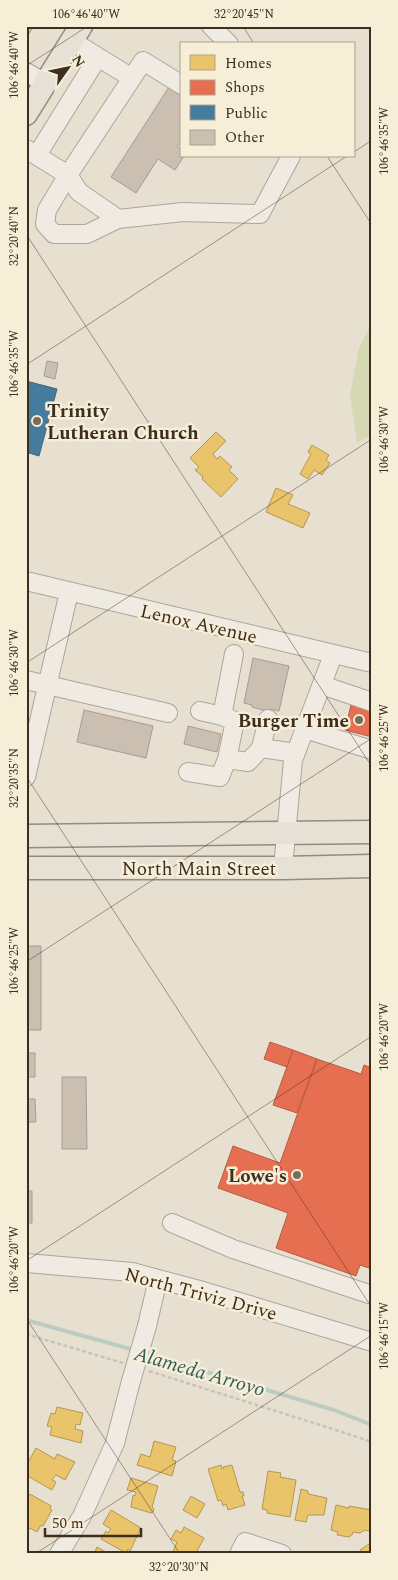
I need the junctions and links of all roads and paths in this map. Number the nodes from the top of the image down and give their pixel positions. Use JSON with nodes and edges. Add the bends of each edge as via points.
{"nodes":[{"id":1,"x":211,"y":26,"type":"edge"},
{"id":2,"x":76,"y":34,"type":"edge"},
{"id":3,"x":227,"y":42,"type":"edge"},
{"id":4,"x":98,"y":57,"type":"junction"},
{"id":5,"x":36,"y":78,"type":"edge"},
{"id":6,"x":132,"y":78,"type":"junction"},
{"id":7,"x":180,"y":85,"type":"edge"},
{"id":8,"x":26,"y":114,"type":"edge"},
{"id":9,"x":31,"y":152,"type":"edge"},
{"id":10,"x":290,"y":158,"type":"edge"},
{"id":11,"x":68,"y":175,"type":"junction"},
{"id":12,"x":118,"y":219,"type":"junction"},
{"id":13,"x":26,"y":581,"type":"edge"},
{"id":14,"x":69,"y":592,"type":"junction"},
{"id":15,"x":234,"y":654,"type":"dead end"},
{"id":16,"x":333,"y":655,"type":"junction"},
{"id":17,"x":372,"y":663,"type":"edge"},
{"id":18,"x":26,"y":680,"type":"edge"},
{"id":19,"x":322,"y":685,"type":"junction"},
{"id":20,"x":48,"y":686,"type":"junction"},
{"id":21,"x":372,"y":702,"type":"edge"},
{"id":22,"x":200,"y":711,"type":"dead end"},
{"id":23,"x":168,"y":713,"type":"dead end"},
{"id":24,"x":222,"y":716,"type":"junction"},
{"id":25,"x":268,"y":719,"type":"dead end"},
{"id":26,"x":305,"y":729,"type":"junction"},
{"id":27,"x":261,"y":748,"type":"junction"},
{"id":28,"x":372,"y":750,"type":"edge"},
{"id":29,"x":296,"y":754,"type":"junction"},
{"id":30,"x":227,"y":759,"type":"junction"},
{"id":31,"x":188,"y":772,"type":"dead end"},
{"id":32,"x":26,"y":777,"type":"edge"},
{"id":33,"x":287,"y":832,"type":"junction"},
{"id":34,"x":372,"y":832,"type":"edge"},
{"id":35,"x":26,"y":836,"type":"edge"},
{"id":36,"x":372,"y":866,"type":"edge"},
{"id":37,"x":26,"y":868,"type":"edge"},
{"id":38,"x":283,"y":868,"type":"junction"},
{"id":39,"x":172,"y":1223,"type":"dead end"},
{"id":40,"x":26,"y":1263,"type":"edge"},
{"id":41,"x":158,"y":1279,"type":"junction"},
{"id":42,"x":372,"y":1295,"type":"edge"},
{"id":43,"x":26,"y":1334,"type":"edge"},
{"id":44,"x":372,"y":1342,"type":"edge"},
{"id":45,"x":146,"y":1370,"type":"dead end"},
{"id":46,"x":130,"y":1373,"type":"junction"},
{"id":47,"x":372,"y":1442,"type":"edge"},
{"id":48,"x":60,"y":1554,"type":"edge"},
{"id":49,"x":239,"y":1554,"type":"edge"},
{"id":50,"x":282,"y":1554,"type":"edge"}],
"edges":[{"from":1,"to":3,"type":"street"},
{"from":2,"to":4,"type":"street"},
{"from":2,"to":5,"type":"main road"},
{"from":4,"to":6,"type":"street"},
{"from":4,"to":9,"type":"street"},
{"from":5,"to":8,"type":"main road"},
{"from":6,"to":7,"type":"street","via":[[143,61]]},
{"from":6,"to":11,"type":"street"},
{"from":9,"to":11,"type":"street"},
{"from":10,"to":12,"type":"street","via":[[260,214],[183,212]]},
{"from":11,"to":12,"type":"street","via":[[79,192]]},
{"from":11,"to":12,"type":"street","via":[[47,210],[45,224],[54,234],[87,234]]},
{"from":13,"to":14,"type":"street","name":"Lenox Avenue"},
{"from":14,"to":16,"type":"street","name":"Lenox Avenue"},
{"from":14,"to":20,"type":"street"},
{"from":15,"to":24,"type":"street"},
{"from":16,"to":17,"type":"street","name":"Lenox Avenue"},
{"from":16,"to":19,"type":"street"},
{"from":18,"to":20,"type":"street"},
{"from":19,"to":21,"type":"street"},
{"from":19,"to":26,"type":"street"},
{"from":20,"to":23,"type":"street"},
{"from":20,"to":32,"type":"street"},
{"from":22,"to":24,"type":"street"},
{"from":24,"to":30,"type":"street","via":[[234,721]]},
{"from":25,"to":27,"type":"street"},
{"from":26,"to":28,"type":"street"},
{"from":26,"to":29,"type":"street"},
{"from":27,"to":29,"type":"street"},
{"from":27,"to":30,"type":"street","via":[[248,762]]},
{"from":29,"to":33,"type":"street"},
{"from":30,"to":31,"type":"street","via":[[220,778]]},
{"from":33,"to":34,"type":"main road","name":"North Main Street"},
{"from":33,"to":35,"type":"main road","name":"North Main Street"},
{"from":33,"to":38,"type":"street"},
{"from":36,"to":38,"type":"main road","name":"North Main Street"},
{"from":37,"to":38,"type":"main road","name":"North Main Street"},
{"from":39,"to":42,"type":"street","via":[[233,1249]]},
{"from":40,"to":41,"type":"street","name":"North Triviz Drive","via":[[132,1272]]},
{"from":41,"to":44,"type":"street","name":"North Triviz Drive"},
{"from":41,"to":46,"type":"street","bridge":true,"via":[[147,1326]]},
{"from":43,"to":46,"type":"path"},
{"from":45,"to":47,"type":"path"},
{"from":46,"to":48,"type":"street","via":[[115,1443],[82,1516]]},
{"from":49,"to":50,"type":"street","via":[[245,1542]]}]}
